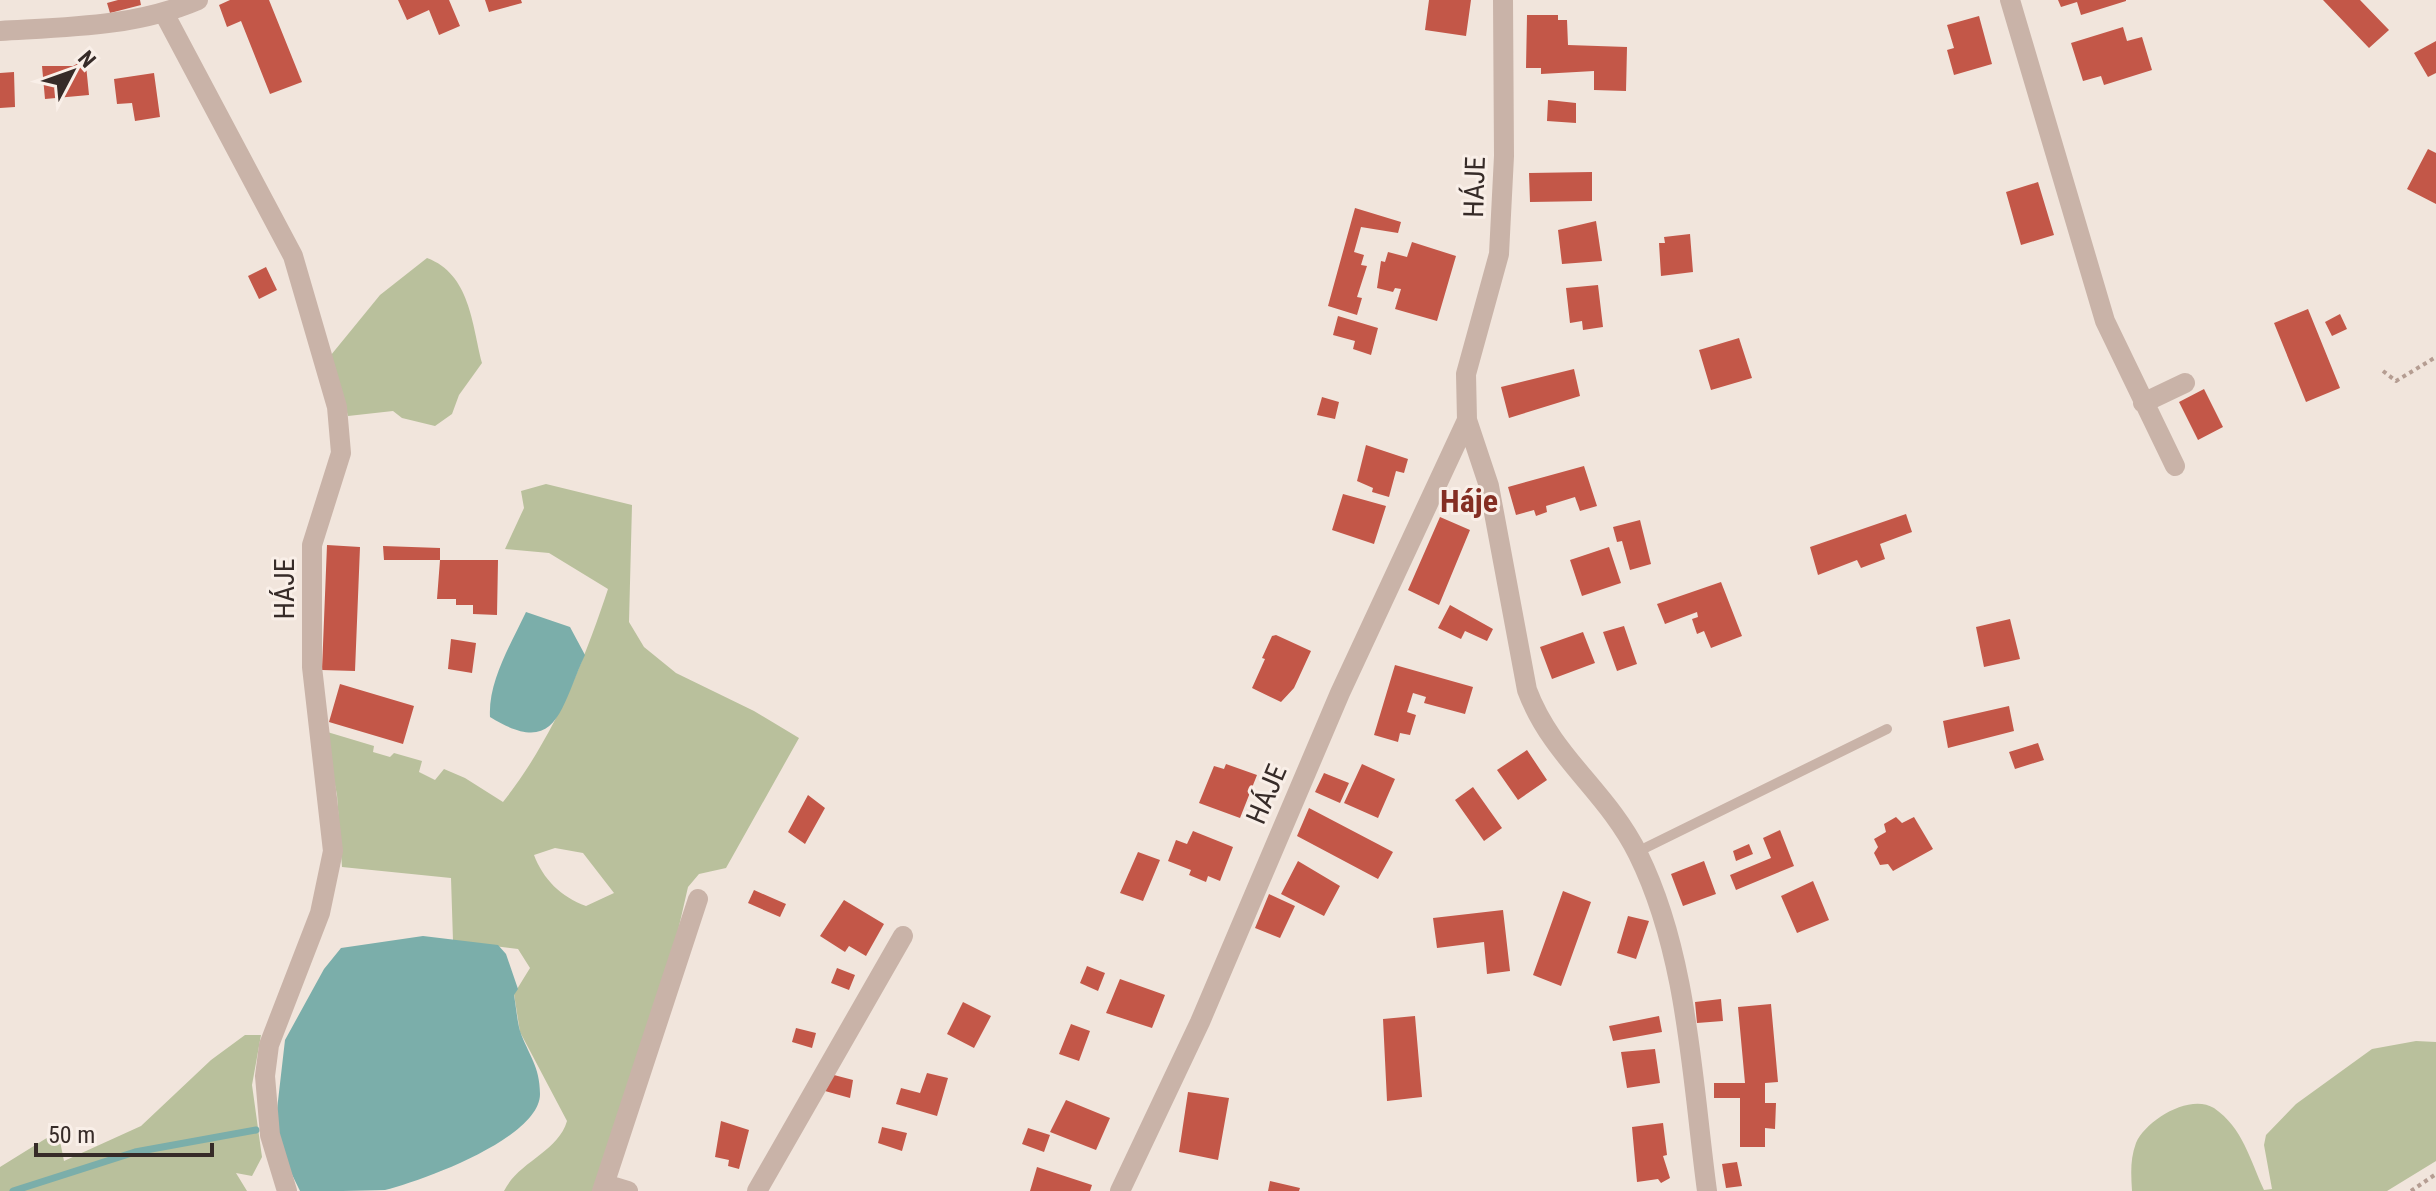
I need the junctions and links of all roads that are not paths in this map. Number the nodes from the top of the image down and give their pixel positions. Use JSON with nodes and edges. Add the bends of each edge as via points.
{"nodes":[{"id":1,"x":198,"y":0,"type":"edge"},
{"id":2,"x":1503,"y":0,"type":"edge"},
{"id":3,"x":2010,"y":0,"type":"edge"},
{"id":4,"x":165,"y":15,"type":"junction"},
{"id":5,"x":0,"y":31,"type":"edge"},
{"id":6,"x":2185,"y":383,"type":"dead end"},
{"id":7,"x":2143,"y":403,"type":"junction"},
{"id":8,"x":1467,"y":420,"type":"junction"},
{"id":9,"x":2175,"y":466,"type":"dead end"},
{"id":10,"x":1887,"y":729,"type":"dead end"},
{"id":11,"x":1637,"y":852,"type":"junction"},
{"id":12,"x":698,"y":899,"type":"dead end"},
{"id":13,"x":903,"y":936,"type":"dead end"},
{"id":14,"x":604,"y":1188,"type":"edge"},
{"id":15,"x":287,"y":1191,"type":"edge"},
{"id":16,"x":628,"y":1191,"type":"edge"},
{"id":17,"x":757,"y":1191,"type":"edge"},
{"id":18,"x":1120,"y":1191,"type":"edge"},
{"id":19,"x":1707,"y":1191,"type":"edge"}],
"edges":[{"from":1,"to":4,"type":"street"},
{"from":2,"to":8,"type":"street","name":"HÁJE","via":[[1499,254],[1466,374]]},
{"from":3,"to":7,"type":"street","via":[[2105,321]]},
{"from":4,"to":5,"type":"street"},
{"from":4,"to":15,"type":"street","name":"HÁJE","via":[[293,256],[337,407],[341,453],[312,545],[312,667],[333,851],[320,913],[269,1045],[265,1076],[270,1135]]},
{"from":6,"to":7,"type":"street"},
{"from":7,"to":9,"type":"street"},
{"from":8,"to":11,"type":"street","name":"HÁJE","via":[[1489,486],[1536,715],[1549,738],[1620,820]]},
{"from":8,"to":18,"type":"street","name":"HÁJE"},
{"from":10,"to":11,"type":"lane"},
{"from":11,"to":19,"type":"street","name":"HÁJE","via":[[1661,902],[1673,945]]},
{"from":12,"to":14,"type":"street"},
{"from":13,"to":17,"type":"street"},
{"from":14,"to":16,"type":"street"}]}
